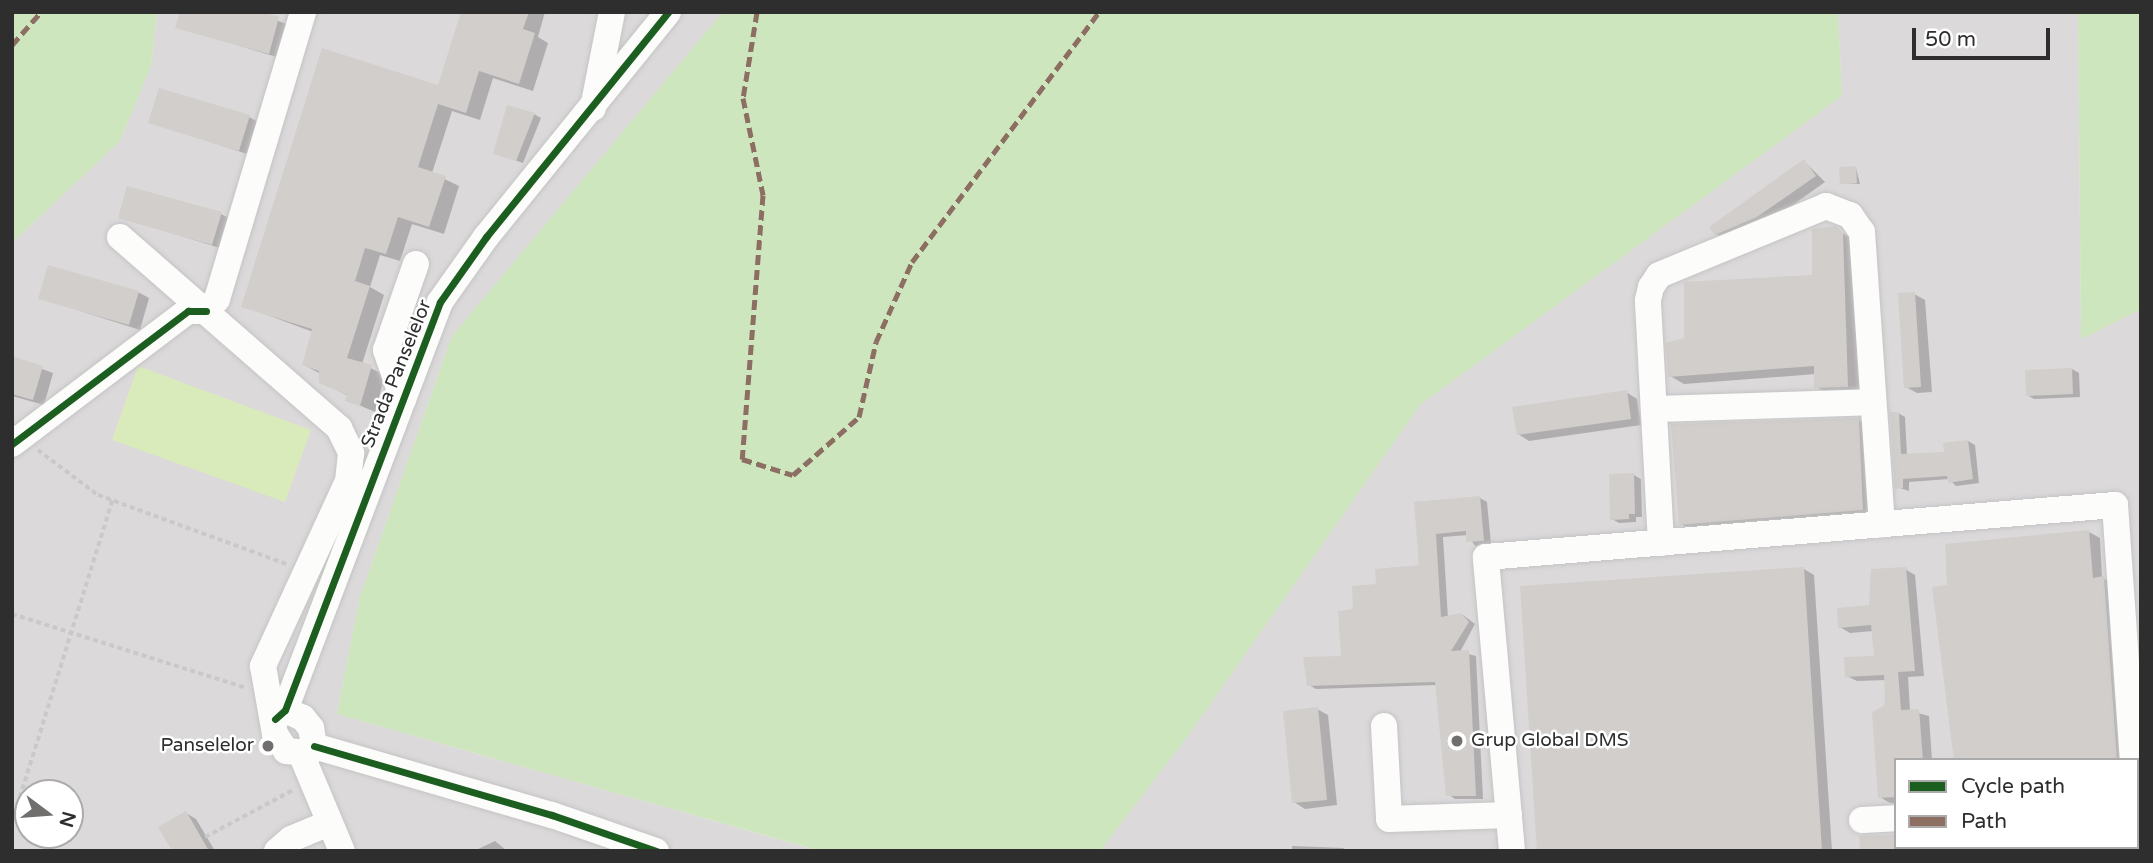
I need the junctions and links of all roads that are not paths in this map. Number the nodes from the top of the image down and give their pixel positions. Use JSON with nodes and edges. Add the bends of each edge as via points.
{"nodes":[{"id":1,"x":303,"y":12,"type":"edge"},
{"id":2,"x":612,"y":12,"type":"edge"},
{"id":3,"x":668,"y":12,"type":"edge"},
{"id":4,"x":593,"y":109,"type":"junction"},
{"id":5,"x":120,"y":237,"type":"dead end"},
{"id":6,"x":416,"y":264,"type":"dead end"},
{"id":7,"x":206,"y":311,"type":"junction"},
{"id":8,"x":402,"y":400,"type":"junction"},
{"id":9,"x":1874,"y":402,"type":"junction"},
{"id":10,"x":1654,"y":410,"type":"junction"},
{"id":11,"x":19,"y":440,"type":"edge"},
{"id":12,"x":1882,"y":524,"type":"junction"},
{"id":13,"x":1661,"y":543,"type":"junction"},
{"id":14,"x":276,"y":708,"type":"junction"},
{"id":15,"x":1384,"y":726,"type":"dead end"},
{"id":16,"x":2133,"y":758,"type":"edge"},
{"id":17,"x":309,"y":761,"type":"junction"},
{"id":18,"x":1509,"y":816,"type":"junction"},
{"id":19,"x":1894,"y":818,"type":"edge"},
{"id":20,"x":1862,"y":820,"type":"dead end"},
{"id":21,"x":329,"y":823,"type":"junction"},
{"id":22,"x":277,"y":851,"type":"edge"},
{"id":23,"x":342,"y":851,"type":"edge"},
{"id":24,"x":656,"y":851,"type":"edge"},
{"id":25,"x":1512,"y":851,"type":"edge"}],
"edges":[{"from":1,"to":7,"type":"street","via":[[217,299]]},
{"from":2,"to":4,"type":"street"},
{"from":3,"to":4,"type":"street","name":"Strada Panselelor"},
{"from":4,"to":8,"type":"street","name":"Strada Panselelor","via":[[486,237],[440,302]]},
{"from":5,"to":7,"type":"street","name":"Strada Panselelor"},
{"from":6,"to":8,"type":"street","via":[[386,350]]},
{"from":7,"to":11,"type":"street","via":[[188,312]]},
{"from":7,"to":14,"type":"street","name":"Strada Panselelor","via":[[339,428],[352,467],[267,650],[263,666]]},
{"from":8,"to":14,"type":"street","name":"Strada Panselelor"},
{"from":9,"to":10,"type":"street"},
{"from":9,"to":10,"type":"street","via":[[1861,232],[1850,215],[1826,206],[1659,275],[1648,300]]},
{"from":9,"to":12,"type":"street"},
{"from":10,"to":13,"type":"street"},
{"from":12,"to":13,"type":"street"},
{"from":12,"to":16,"type":"street","via":[[2115,505]]},
{"from":13,"to":18,"type":"street","via":[[1486,557]]},
{"from":14,"to":17,"type":"street","via":[[308,723]]},
{"from":15,"to":18,"type":"street","via":[[1389,819]]},
{"from":17,"to":21,"type":"street"},
{"from":17,"to":24,"type":"street","via":[[552,815]]},
{"from":18,"to":25,"type":"street"},
{"from":19,"to":20,"type":"street"},
{"from":21,"to":22,"type":"street","via":[[291,839]]},
{"from":21,"to":23,"type":"street"}]}
